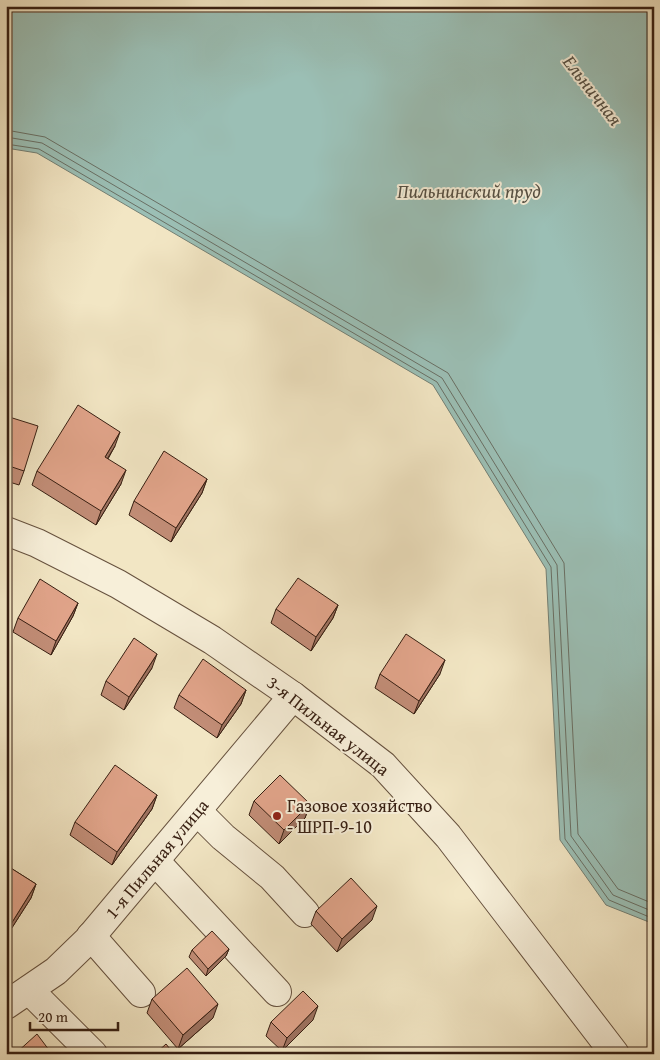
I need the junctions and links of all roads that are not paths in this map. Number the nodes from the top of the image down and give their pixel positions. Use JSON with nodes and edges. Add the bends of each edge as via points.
{"nodes":[{"id":1,"x":6,"y":531,"type":"edge"},
{"id":2,"x":293,"y":696,"type":"junction"},
{"id":3,"x":197,"y":811,"type":"junction"},
{"id":4,"x":155,"y":861,"type":"junction"},
{"id":5,"x":305,"y":913,"type":"dead end"},
{"id":6,"x":92,"y":936,"type":"junction"},
{"id":7,"x":29,"y":990,"type":"junction"},
{"id":8,"x":277,"y":992,"type":"dead end"},
{"id":9,"x":141,"y":993,"type":"dead end"},
{"id":10,"x":6,"y":1006,"type":"edge"},
{"id":11,"x":93,"y":1054,"type":"edge"},
{"id":12,"x":614,"y":1054,"type":"edge"}],
"edges":[{"from":1,"to":2,"type":"street","name":"3-я Пильная улица","via":[[32,540],[118,584],[212,640]]},
{"from":2,"to":3,"type":"street","name":"1-я Пильная улица"},
{"from":2,"to":12,"type":"street","name":"3-я Пильная улица","via":[[383,765],[448,836]]},
{"from":3,"to":4,"type":"street","name":"1-я Пильная улица"},
{"from":3,"to":5,"type":"street","via":[[272,877]]},
{"from":4,"to":6,"type":"street","name":"1-я Пильная улица"},
{"from":4,"to":8,"type":"street"},
{"from":6,"to":7,"type":"street","name":"1-я Пильная улица"},
{"from":6,"to":9,"type":"street"},
{"from":7,"to":10,"type":"street","name":"1-я Пильная улица"},
{"from":7,"to":11,"type":"street"}]}
